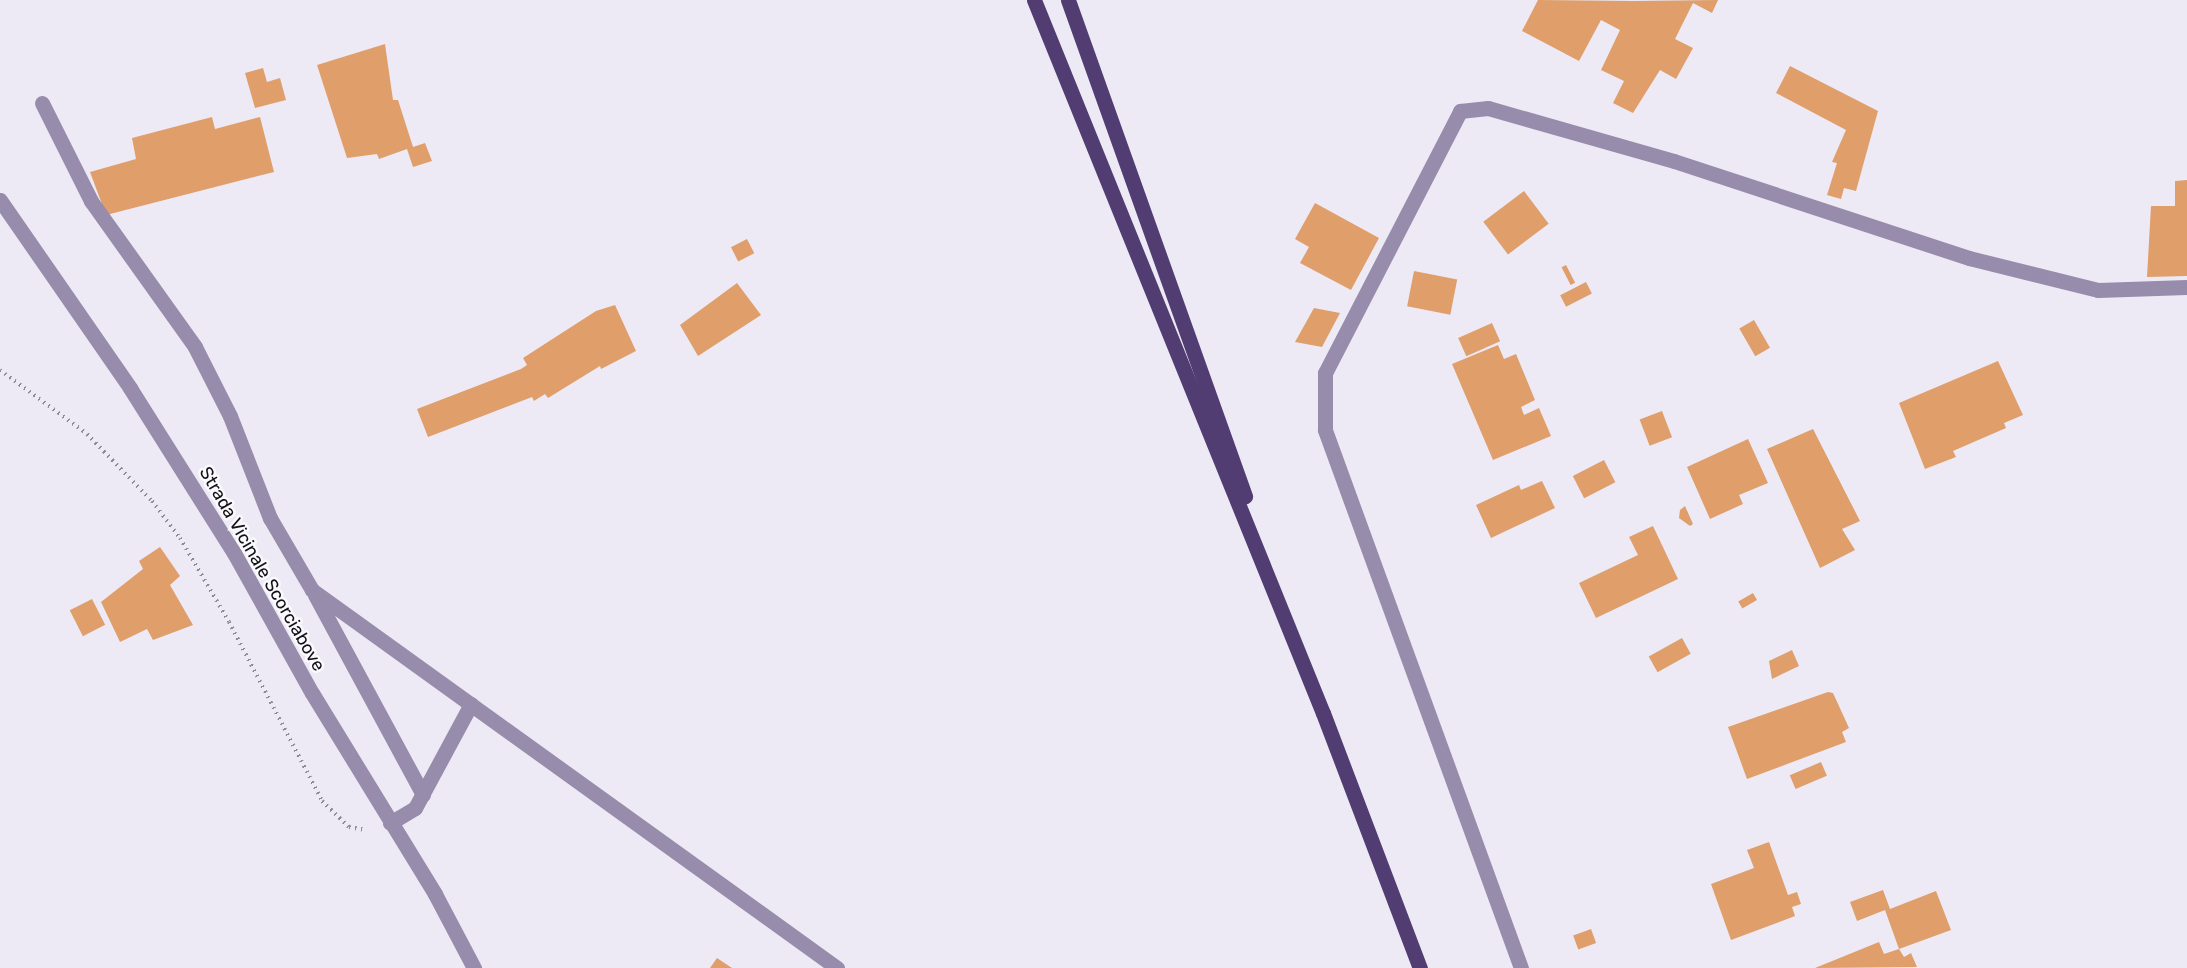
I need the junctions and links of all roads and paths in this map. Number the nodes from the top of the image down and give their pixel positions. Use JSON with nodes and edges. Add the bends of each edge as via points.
{"nodes":[{"id":1,"x":1034,"y":0,"type":"edge"},
{"id":2,"x":1068,"y":0,"type":"edge"},
{"id":3,"x":42,"y":103,"type":"dead end"},
{"id":4,"x":0,"y":200,"type":"edge"},
{"id":5,"x":2187,"y":287,"type":"edge"},
{"id":6,"x":0,"y":370,"type":"edge"},
{"id":7,"x":312,"y":590,"type":"junction"},
{"id":8,"x":471,"y":704,"type":"junction"},
{"id":9,"x":1323,"y":713,"type":"junction"},
{"id":10,"x":423,"y":795,"type":"junction"},
{"id":11,"x":390,"y":823,"type":"junction"},
{"id":12,"x":474,"y":968,"type":"edge"},
{"id":13,"x":837,"y":968,"type":"edge"},
{"id":14,"x":1420,"y":968,"type":"edge"},
{"id":15,"x":1521,"y":968,"type":"edge"}],
"edges":[{"from":1,"to":9,"type":"main road"},
{"from":2,"to":9,"type":"main road"},
{"from":3,"to":7,"type":"street","via":[[91,201],[195,347],[230,416],[270,518]]},
{"from":4,"to":11,"type":"street","name":"Strada Vicinale Scorciabove","via":[[130,388],[234,553]]},
{"from":5,"to":15,"type":"street","via":[[2098,290],[1969,258],[1674,161],[1488,108],[1460,111],[1325,374],[1325,430]]},
{"from":6,"to":11,"type":"path","via":[[87,434],[153,501],[180,538],[322,801],[349,827],[365,830]]},
{"from":7,"to":8,"type":"street"},
{"from":7,"to":10,"type":"street"},
{"from":8,"to":10,"type":"street"},
{"from":8,"to":13,"type":"street"},
{"from":9,"to":14,"type":"main road"},
{"from":10,"to":11,"type":"street","via":[[415,808]]},
{"from":11,"to":12,"type":"street","name":"Strada Vicinale Scorciabove","via":[[435,894]]}]}
